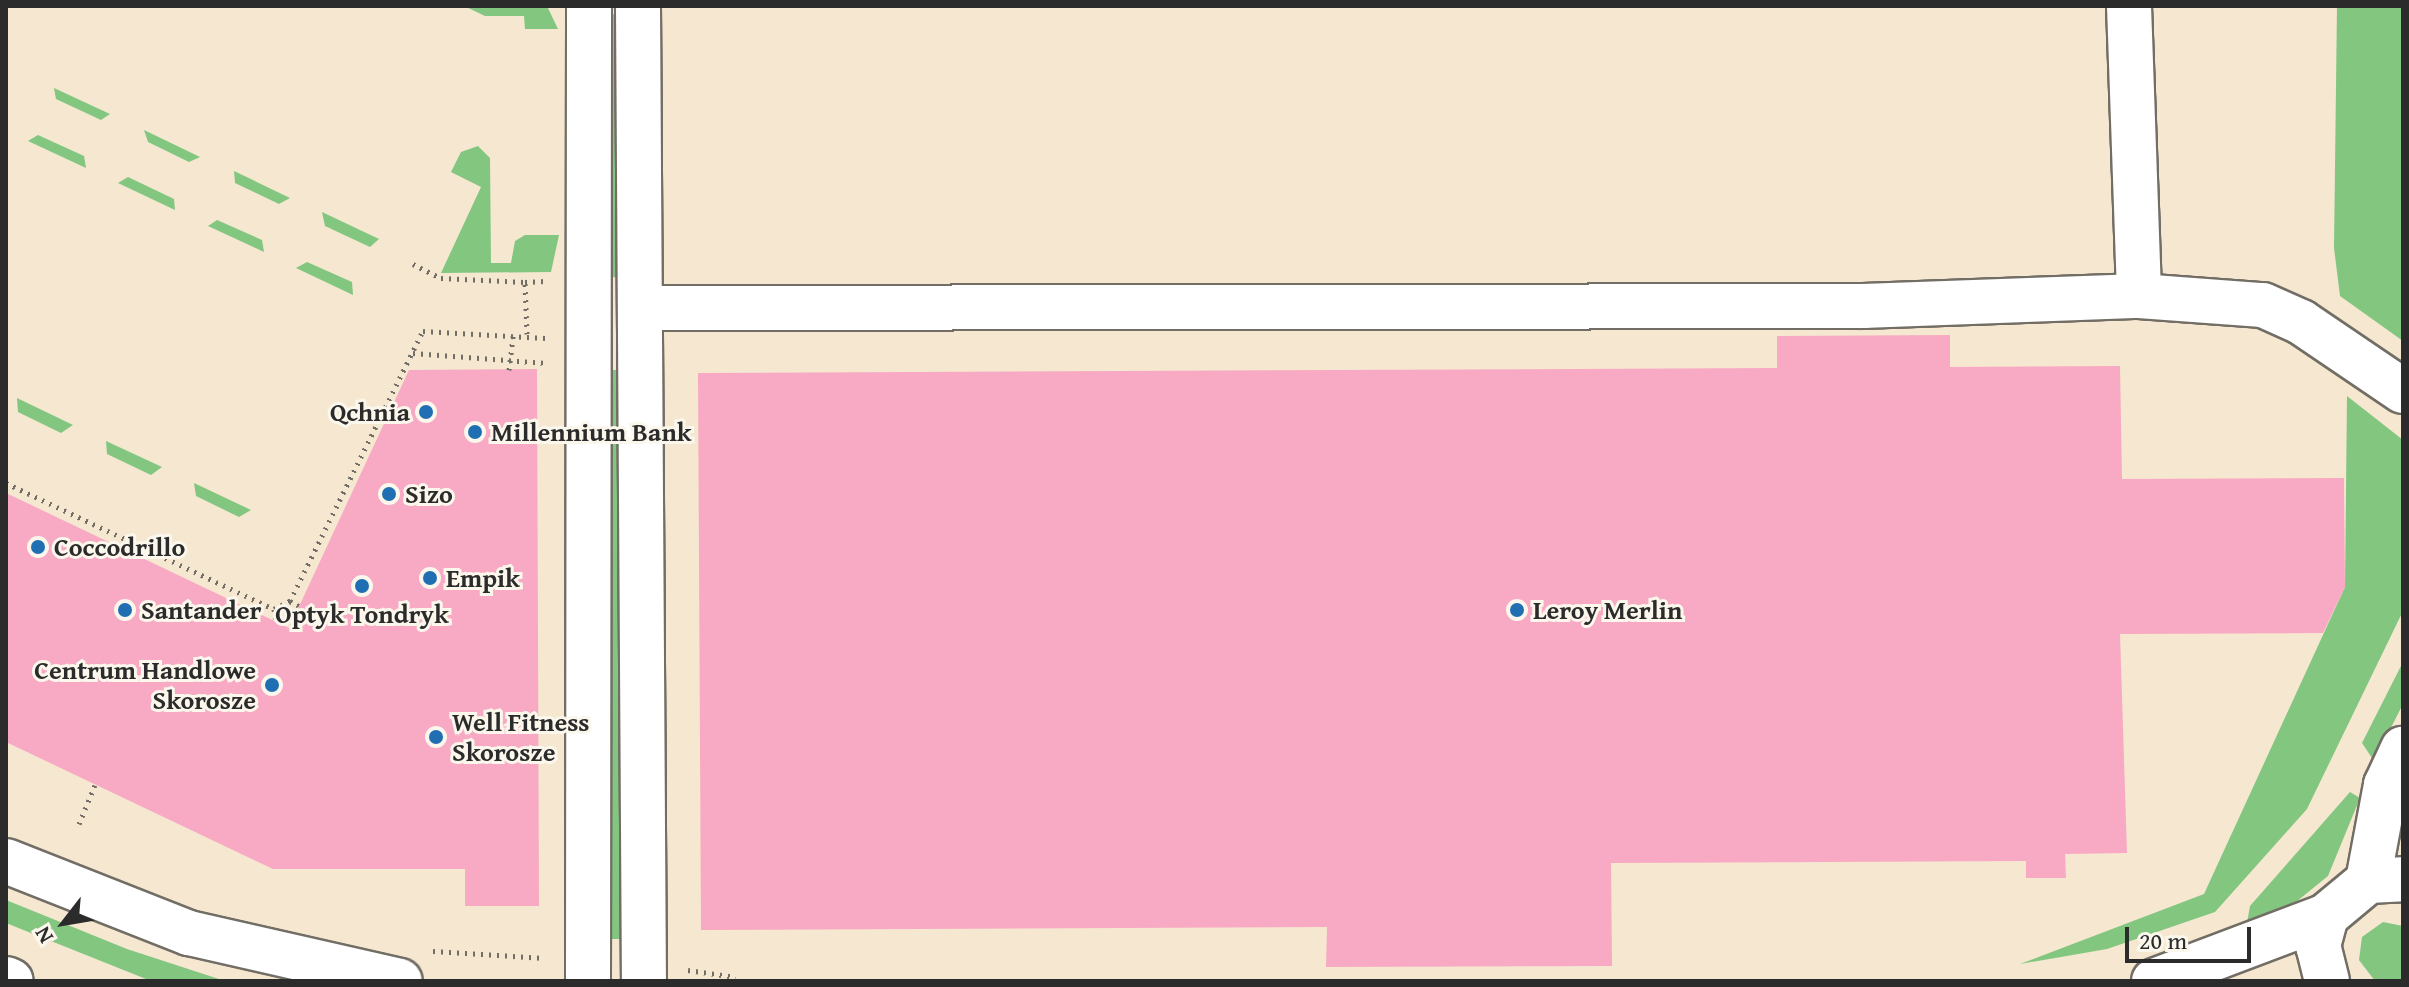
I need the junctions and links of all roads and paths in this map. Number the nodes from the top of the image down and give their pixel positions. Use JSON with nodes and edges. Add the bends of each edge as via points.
{"nodes":[{"id":1,"x":589,"y":6,"type":"edge"},
{"id":2,"x":638,"y":6,"type":"edge"},
{"id":3,"x":2129,"y":6,"type":"edge"},
{"id":4,"x":413,"y":264,"type":"dead end"},
{"id":5,"x":525,"y":282,"type":"dead end"},
{"id":6,"x":2139,"y":296,"type":"junction"},
{"id":7,"x":640,"y":308,"type":"junction"},
{"id":8,"x":513,"y":335,"type":"junction"},
{"id":9,"x":557,"y":346,"type":"dead end"},
{"id":10,"x":413,"y":353,"type":"junction"},
{"id":11,"x":462,"y":361,"type":"junction"},
{"id":12,"x":538,"y":364,"type":"dead end"},
{"id":13,"x":508,"y":366,"type":"junction"},
{"id":14,"x":464,"y":370,"type":"dead end"},
{"id":15,"x":2403,"y":391,"type":"edge"},
{"id":16,"x":364,"y":447,"type":"junction"},
{"id":17,"x":371,"y":452,"type":"dead end"},
{"id":18,"x":351,"y":474,"type":"junction"},
{"id":19,"x":359,"y":478,"type":"dead end"},
{"id":20,"x":6,"y":483,"type":"edge"},
{"id":21,"x":24,"y":491,"type":"junction"},
{"id":22,"x":20,"y":500,"type":"dead end"},
{"id":23,"x":58,"y":506,"type":"junction"},
{"id":24,"x":54,"y":516,"type":"dead end"},
{"id":25,"x":104,"y":528,"type":"junction"},
{"id":26,"x":323,"y":529,"type":"junction"},
{"id":27,"x":333,"y":533,"type":"dead end"},
{"id":28,"x":99,"y":537,"type":"dead end"},
{"id":29,"x":142,"y":546,"type":"junction"},
{"id":30,"x":138,"y":556,"type":"dead end"},
{"id":31,"x":199,"y":574,"type":"junction"},
{"id":32,"x":195,"y":583,"type":"dead end"},
{"id":33,"x":290,"y":601,"type":"junction"},
{"id":34,"x":259,"y":602,"type":"junction"},
{"id":35,"x":299,"y":606,"type":"dead end"},
{"id":36,"x":274,"y":609,"type":"junction"},
{"id":37,"x":254,"y":611,"type":"dead end"},
{"id":38,"x":276,"y":621,"type":"dead end"},
{"id":39,"x":2403,"y":749,"type":"edge"},
{"id":40,"x":95,"y":785,"type":"dead end"},
{"id":41,"x":79,"y":824,"type":"dead end"},
{"id":42,"x":6,"y":861,"type":"edge"},
{"id":43,"x":2385,"y":880,"type":"edge"},
{"id":44,"x":2326,"y":916,"type":"junction"},
{"id":45,"x":2314,"y":980,"type":"edge"},
{"id":46,"x":400,"y":981,"type":"edge"},
{"id":47,"x":588,"y":981,"type":"edge"},
{"id":48,"x":644,"y":981,"type":"edge"},
{"id":49,"x":2154,"y":981,"type":"edge"}],
"edges":[{"from":1,"to":47,"type":"street"},
{"from":2,"to":7,"type":"street"},
{"from":3,"to":6,"type":"street"},
{"from":4,"to":5,"type":"path","via":[[441,278]]},
{"from":6,"to":7,"type":"street","via":[[2062,305]]},
{"from":6,"to":15,"type":"street","via":[[2263,305],[2301,322]]},
{"from":7,"to":48,"type":"street"},
{"from":8,"to":9,"type":"path"},
{"from":8,"to":10,"type":"path","via":[[423,331]]},
{"from":8,"to":13,"type":"path"},
{"from":10,"to":11,"type":"path"},
{"from":10,"to":16,"type":"path"},
{"from":11,"to":13,"type":"path"},
{"from":11,"to":14,"type":"path"},
{"from":12,"to":13,"type":"path"},
{"from":16,"to":17,"type":"path"},
{"from":16,"to":18,"type":"path"},
{"from":18,"to":19,"type":"path"},
{"from":18,"to":26,"type":"path"},
{"from":20,"to":21,"type":"path"},
{"from":21,"to":22,"type":"path"},
{"from":21,"to":23,"type":"path"},
{"from":23,"to":24,"type":"path"},
{"from":23,"to":25,"type":"path"},
{"from":25,"to":28,"type":"path"},
{"from":25,"to":29,"type":"path"},
{"from":26,"to":27,"type":"path"},
{"from":26,"to":33,"type":"path"},
{"from":29,"to":30,"type":"path"},
{"from":29,"to":31,"type":"path"},
{"from":31,"to":32,"type":"path"},
{"from":31,"to":34,"type":"path"},
{"from":33,"to":35,"type":"path"},
{"from":33,"to":36,"type":"path"},
{"from":34,"to":36,"type":"path"},
{"from":34,"to":37,"type":"path"},
{"from":36,"to":38,"type":"path"},
{"from":39,"to":43,"type":"street","via":[[2386,785]]},
{"from":40,"to":41,"type":"path"},
{"from":42,"to":46,"type":"street","via":[[189,933]]},
{"from":43,"to":44,"type":"street"},
{"from":44,"to":45,"type":"street"},
{"from":44,"to":49,"type":"street"}]}
